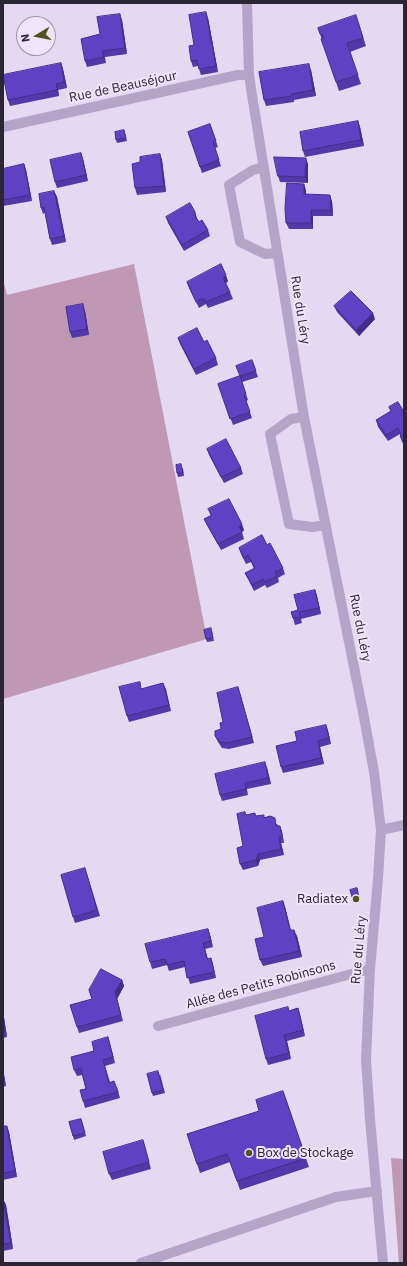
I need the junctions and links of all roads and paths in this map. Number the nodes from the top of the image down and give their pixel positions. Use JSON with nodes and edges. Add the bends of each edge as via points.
{"nodes":[{"id":1,"x":247,"y":3,"type":"edge"},
{"id":2,"x":249,"y":75,"type":"junction"},
{"id":3,"x":3,"y":127,"type":"edge"},
{"id":4,"x":264,"y":167,"type":"junction"},
{"id":5,"x":277,"y":253,"type":"junction"},
{"id":6,"x":304,"y":416,"type":"junction"},
{"id":7,"x":326,"y":525,"type":"junction"},
{"id":8,"x":404,"y":825,"type":"edge"},
{"id":9,"x":381,"y":830,"type":"junction"},
{"id":10,"x":370,"y":969,"type":"junction"},
{"id":11,"x":158,"y":1026,"type":"dead end"},
{"id":12,"x":377,"y":1191,"type":"junction"},
{"id":13,"x":141,"y":1263,"type":"edge"},
{"id":14,"x":383,"y":1263,"type":"edge"}],
"edges":[{"from":1,"to":2,"type":"street","name":"Rue du Léry"},
{"from":2,"to":3,"type":"street","name":"Rue de Beauséjour","via":[[238,75]]},
{"from":2,"to":4,"type":"street","name":"Rue du Léry"},
{"from":4,"to":5,"type":"street","name":"Rue du Léry"},
{"from":4,"to":5,"type":"street","via":[[253,170],[229,184],[240,242],[265,254]]},
{"from":5,"to":6,"type":"street","name":"Rue du Léry"},
{"from":6,"to":7,"type":"street","name":"Rue du Léry"},
{"from":6,"to":7,"type":"street","via":[[291,419],[270,434],[289,524],[313,527]]},
{"from":7,"to":9,"type":"street","name":"Rue du Léry","via":[[374,772]]},
{"from":8,"to":9,"type":"street"},
{"from":9,"to":10,"type":"street","name":"Rue du Léry"},
{"from":10,"to":11,"type":"street","name":"Allée des Petits Robinsons"},
{"from":10,"to":12,"type":"street","name":"Rue du Léry","via":[[366,1060]]},
{"from":12,"to":13,"type":"street","via":[[336,1197]]},
{"from":12,"to":14,"type":"street","name":"Rue du Léry"}]}
